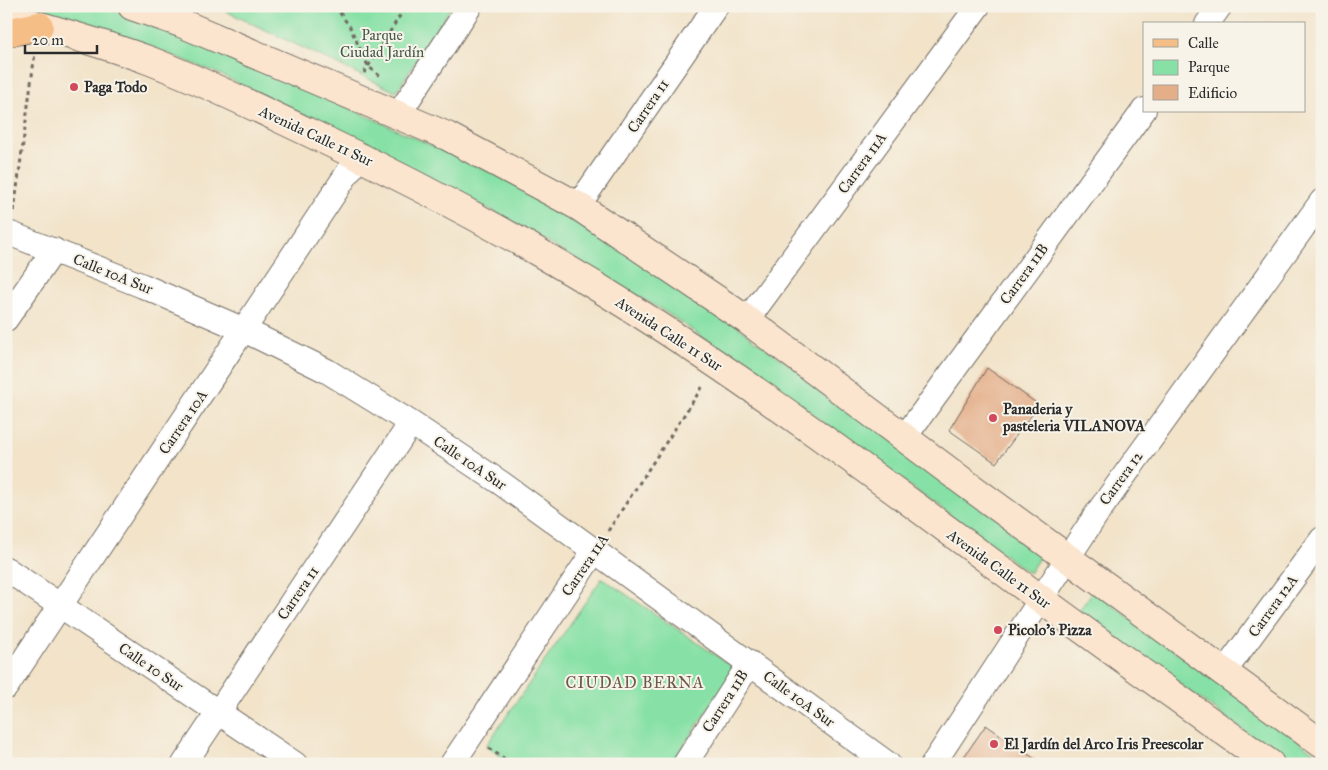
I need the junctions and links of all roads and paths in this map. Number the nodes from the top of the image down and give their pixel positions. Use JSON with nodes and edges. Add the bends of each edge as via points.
{"nodes":[{"id":1,"x":132,"y":6,"type":"edge"},
{"id":2,"x":335,"y":6,"type":"edge"},
{"id":3,"x":406,"y":6,"type":"edge"},
{"id":4,"x":470,"y":6,"type":"edge"},
{"id":5,"x":716,"y":6,"type":"edge"},
{"id":6,"x":978,"y":6,"type":"edge"},
{"id":7,"x":1220,"y":6,"type":"edge"},
{"id":8,"x":6,"y":16,"type":"edge"},
{"id":9,"x":1208,"y":22,"type":"edge"},
{"id":10,"x":39,"y":26,"type":"junction"},
{"id":11,"x":6,"y":33,"type":"edge"},
{"id":12,"x":368,"y":66,"type":"junction"},
{"id":13,"x":388,"y":81,"type":"dead end"},
{"id":14,"x":350,"y":95,"type":"junction"},
{"id":15,"x":1143,"y":111,"type":"edge"},
{"id":16,"x":398,"y":115,"type":"junction"},
{"id":17,"x":359,"y":156,"type":"junction"},
{"id":18,"x":1322,"y":202,"type":"edge"},
{"id":19,"x":578,"y":206,"type":"junction"},
{"id":20,"x":11,"y":234,"type":"joint"},
{"id":21,"x":54,"y":250,"type":"junction"},
{"id":22,"x":6,"y":319,"type":"edge"},
{"id":23,"x":747,"y":320,"type":"junction"},
{"id":24,"x":244,"y":330,"type":"junction"},
{"id":25,"x":717,"y":364,"type":"junction"},
{"id":26,"x":412,"y":423,"type":"junction"},
{"id":27,"x":904,"y":438,"type":"junction"},
{"id":28,"x":1322,"y":539,"type":"edge"},
{"id":29,"x":595,"y":550,"type":"junction"},
{"id":30,"x":1068,"y":558,"type":"junction"},
{"id":31,"x":6,"y":569,"type":"edge"},
{"id":32,"x":1041,"y":599,"type":"junction"},
{"id":33,"x":60,"y":606,"type":"junction"},
{"id":34,"x":750,"y":663,"type":"junction"},
{"id":35,"x":1224,"y":672,"type":"junction"},
{"id":36,"x":6,"y":686,"type":"edge"},
{"id":37,"x":218,"y":712,"type":"junction"},
{"id":38,"x":1322,"y":744,"type":"edge"},
{"id":39,"x":184,"y":764,"type":"edge"},
{"id":40,"x":295,"y":764,"type":"edge"},
{"id":41,"x":452,"y":764,"type":"edge"},
{"id":42,"x":685,"y":764,"type":"edge"},
{"id":43,"x":888,"y":764,"type":"edge"},
{"id":44,"x":933,"y":764,"type":"edge"},
{"id":45,"x":1270,"y":764,"type":"edge"}],
"edges":[{"from":1,"to":14,"type":"main road","via":[[181,23]]},
{"from":2,"to":12,"type":"path","via":[[350,28]]},
{"from":3,"to":12,"type":"path"},
{"from":4,"to":16,"type":"street"},
{"from":5,"to":19,"type":"street","name":"Carrera 11"},
{"from":6,"to":23,"type":"street","name":"Carrera 11A"},
{"from":7,"to":9,"type":"street"},
{"from":8,"to":10,"type":"main road","name":"Avenida Calle 11 Sur"},
{"from":10,"to":11,"type":"main road"},
{"from":10,"to":17,"type":"main road","name":"Avenida Calle 11 Sur","via":[[152,62]]},
{"from":10,"to":20,"type":"path"},
{"from":12,"to":13,"type":"path"},
{"from":12,"to":14,"type":"path"},
{"from":14,"to":16,"type":"main road"},
{"from":15,"to":27,"type":"street","name":"Carrera 11B"},
{"from":16,"to":19,"type":"main road","via":[[499,162]]},
{"from":17,"to":24,"type":"street","name":"Carrera 10A"},
{"from":17,"to":25,"type":"main road","name":"Avenida Calle 11 Sur","via":[[452,204],[549,260]]},
{"from":18,"to":30,"type":"street","name":"Carrera 12","via":[[1125,473]]},
{"from":19,"to":23,"type":"main road"},
{"from":20,"to":21,"type":"street","name":"Calle 10A Sur"},
{"from":21,"to":22,"type":"street"},
{"from":21,"to":24,"type":"street","name":"Calle 10A Sur"},
{"from":23,"to":27,"type":"main road"},
{"from":24,"to":26,"type":"street","name":"Calle 10A Sur","via":[[327,371]]},
{"from":24,"to":33,"type":"street","name":"Carrera 10A"},
{"from":25,"to":29,"type":"path","name":"Carrera 11A"},
{"from":25,"to":32,"type":"main road","name":"Avenida Calle 11 Sur"},
{"from":26,"to":29,"type":"street","name":"Calle 10A Sur"},
{"from":26,"to":37,"type":"street","name":"Carrera 11"},
{"from":27,"to":30,"type":"main road"},
{"from":28,"to":35,"type":"street","name":"Carrera 12A"},
{"from":29,"to":34,"type":"street","name":"Calle 10A Sur"},
{"from":29,"to":41,"type":"street","name":"Carrera 11A"},
{"from":30,"to":32,"type":"street","name":"Carrera 12"},
{"from":30,"to":35,"type":"main road"},
{"from":31,"to":33,"type":"street","name":"Calle 10 Sur"},
{"from":32,"to":44,"type":"street","name":"Carrera 12"},
{"from":32,"to":45,"type":"main road","name":"Avenida Calle 11 Sur"},
{"from":33,"to":36,"type":"street","name":"Carrera 10A"},
{"from":33,"to":37,"type":"street","name":"Calle 10 Sur"},
{"from":34,"to":42,"type":"street","name":"Carrera 11B"},
{"from":34,"to":43,"type":"street","name":"Calle 10A Sur"},
{"from":35,"to":38,"type":"main road"},
{"from":37,"to":39,"type":"street","name":"Carrera 11"},
{"from":37,"to":40,"type":"street","name":"Calle 10 Sur"}]}
